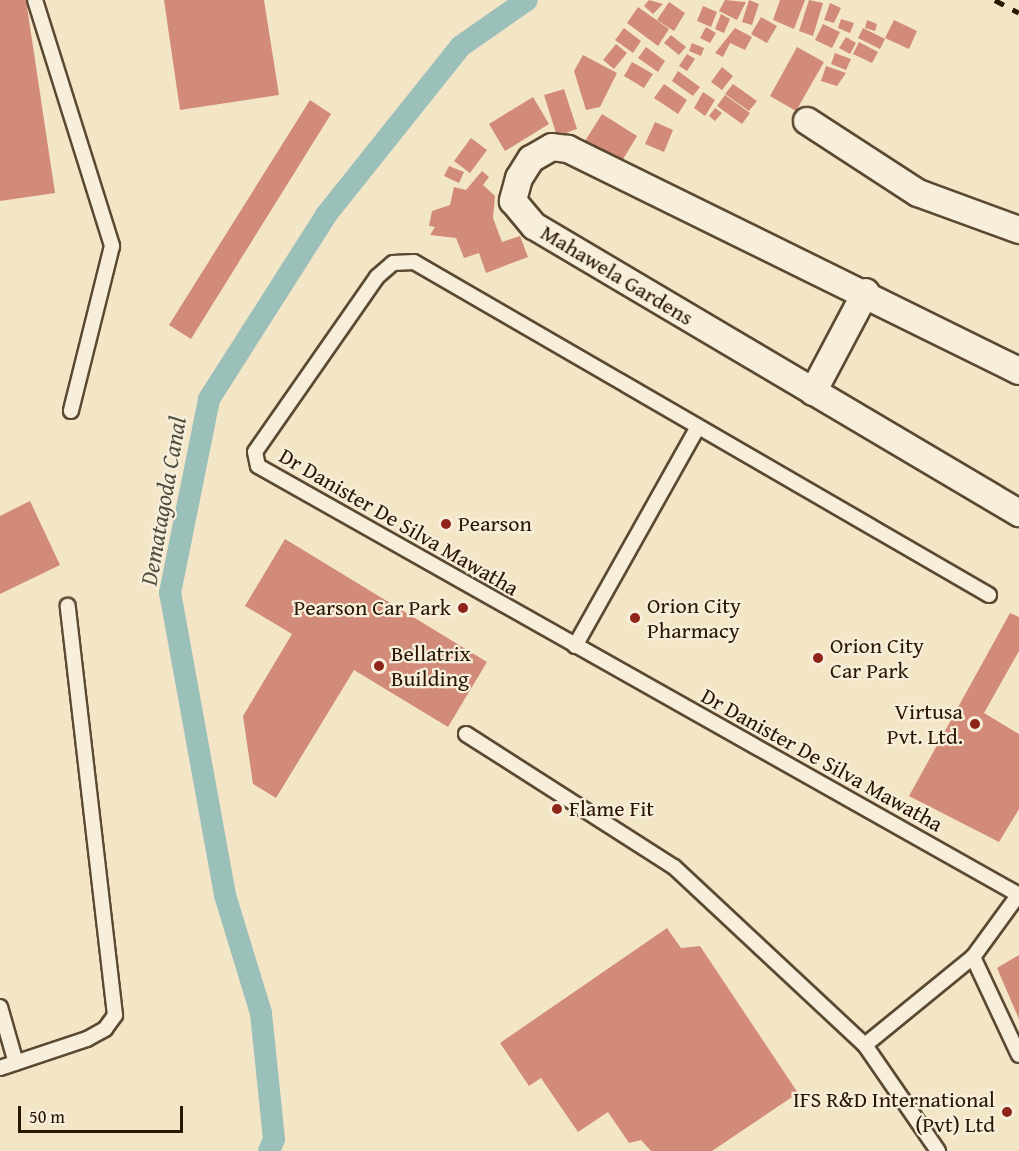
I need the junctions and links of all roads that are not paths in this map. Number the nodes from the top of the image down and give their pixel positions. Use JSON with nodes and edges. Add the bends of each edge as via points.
{"nodes":[{"id":1,"x":35,"y":0,"type":"edge"},
{"id":2,"x":807,"y":121,"type":"dead end"},
{"id":3,"x":1019,"y":230,"type":"edge"},
{"id":4,"x":867,"y":292,"type":"junction"},
{"id":5,"x":1019,"y":371,"type":"edge"},
{"id":6,"x":813,"y":392,"type":"junction"},
{"id":7,"x":71,"y":411,"type":"dead end"},
{"id":8,"x":696,"y":430,"type":"junction"},
{"id":9,"x":1019,"y":513,"type":"edge"},
{"id":10,"x":989,"y":595,"type":"dead end"},
{"id":11,"x":68,"y":606,"type":"dead end"},
{"id":12,"x":575,"y":646,"type":"junction"},
{"id":13,"x":466,"y":734,"type":"dead end"},
{"id":14,"x":1019,"y":895,"type":"edge"},
{"id":15,"x":972,"y":957,"type":"junction"},
{"id":16,"x":0,"y":1007,"type":"edge"},
{"id":17,"x":865,"y":1046,"type":"junction"},
{"id":18,"x":1019,"y":1055,"type":"edge"},
{"id":19,"x":16,"y":1063,"type":"junction"},
{"id":20,"x":0,"y":1068,"type":"edge"},
{"id":21,"x":938,"y":1151,"type":"edge"}],
"edges":[{"from":1,"to":7,"type":"lane","via":[[112,246]]},
{"from":2,"to":3,"type":"street","via":[[918,193]]},
{"from":4,"to":5,"type":"street","name":"Mahawela Gardens"},
{"from":4,"to":6,"type":"street"},
{"from":4,"to":6,"type":"street","name":"Mahawela Gardens","via":[[568,149],[552,147],[531,159],[519,178],[513,201],[534,226]]},
{"from":6,"to":9,"type":"street","name":"Mahawela Gardens"},
{"from":8,"to":10,"type":"lane","name":"Dr Danister De Silva Mawatha"},
{"from":8,"to":12,"type":"lane"},
{"from":8,"to":12,"type":"lane","name":"Dr Danister De Silva Mawatha","via":[[414,262],[393,262],[377,277],[255,452],[258,466]]},
{"from":11,"to":19,"type":"lane","via":[[115,1015],[105,1029],[87,1039]]},
{"from":12,"to":14,"type":"lane","name":"Dr Danister De Silva Mawatha"},
{"from":13,"to":17,"type":"lane","via":[[674,867]]},
{"from":14,"to":15,"type":"lane"},
{"from":15,"to":17,"type":"lane"},
{"from":15,"to":18,"type":"lane"},
{"from":16,"to":19,"type":"lane"},
{"from":17,"to":21,"type":"lane"},
{"from":19,"to":20,"type":"lane"}]}
